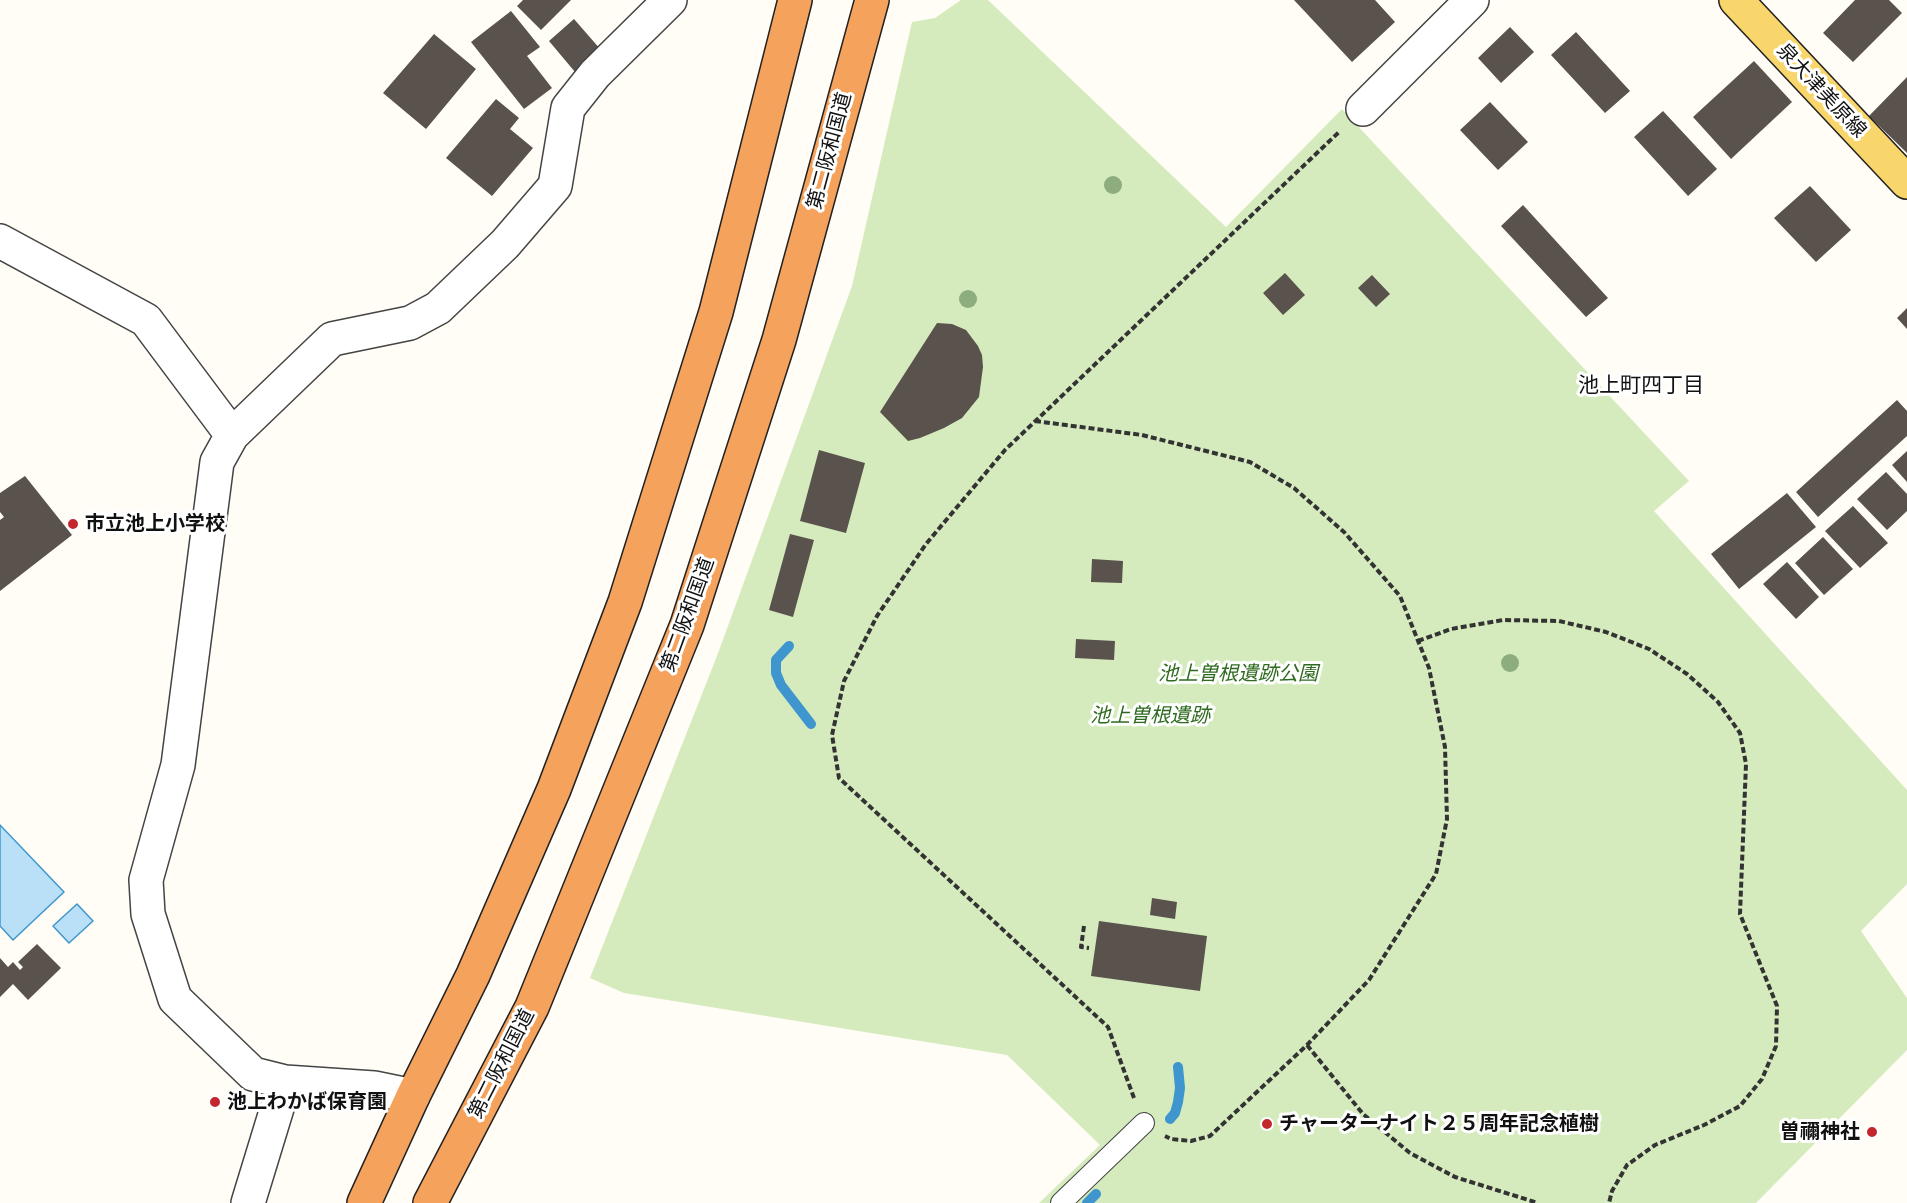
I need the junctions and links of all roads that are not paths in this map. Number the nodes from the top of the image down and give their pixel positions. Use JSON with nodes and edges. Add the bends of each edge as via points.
{"nodes":[{"id":1,"x":670,"y":0,"type":"edge"},
{"id":2,"x":795,"y":0,"type":"edge"},
{"id":3,"x":872,"y":0,"type":"edge"},
{"id":4,"x":1472,"y":0,"type":"edge"},
{"id":5,"x":1736,"y":0,"type":"edge"},
{"id":6,"x":1363,"y":109,"type":"road end"},
{"id":7,"x":1907,"y":182,"type":"edge"},
{"id":8,"x":0,"y":241,"type":"edge"},
{"id":9,"x":232,"y":435,"type":"junction"},
{"id":10,"x":285,"y":1082,"type":"junction"},
{"id":11,"x":413,"y":1096,"type":"junction"},
{"id":12,"x":1144,"y":1123,"type":"road end"},
{"id":13,"x":248,"y":1203,"type":"edge"},
{"id":14,"x":364,"y":1203,"type":"edge"},
{"id":15,"x":430,"y":1203,"type":"edge"},
{"id":16,"x":1060,"y":1203,"type":"edge"}],
"edges":[{"from":1,"to":9,"type":"street","via":[[595,74],[568,108],[555,186],[505,244],[438,308],[410,323],[332,339]]},
{"from":2,"to":11,"type":"highway","via":[[716,312],[625,602],[549,800],[473,975]]},
{"from":3,"to":15,"type":"highway","name":"第二阪和国道","via":[[778,340],[687,625],[532,1007]]},
{"from":4,"to":6,"type":"street"},
{"from":5,"to":7,"type":"main road","name":"泉大津美原線"},
{"from":8,"to":9,"type":"street","via":[[146,320]]},
{"from":9,"to":10,"type":"street","via":[[217,462],[178,765],[146,880],[148,914],[176,999],[253,1074]]},
{"from":10,"to":11,"type":"street","via":[[374,1088]]},
{"from":10,"to":13,"type":"street"},
{"from":11,"to":14,"type":"highway"},
{"from":12,"to":16,"type":"lane"}]}
